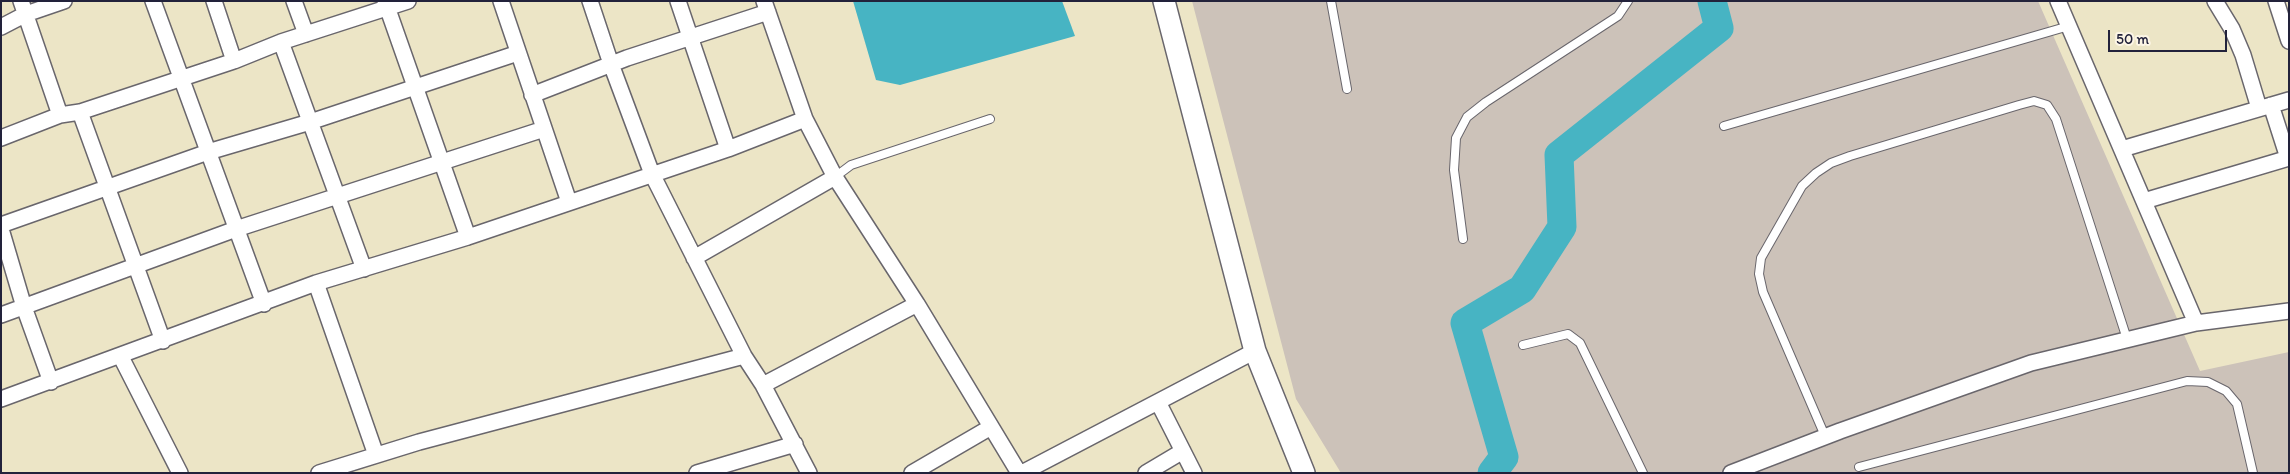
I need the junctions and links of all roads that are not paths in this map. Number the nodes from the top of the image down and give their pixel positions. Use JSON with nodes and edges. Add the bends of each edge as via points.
{"nodes":[{"id":1,"x":64,"y":1,"type":"edge"},
{"id":2,"x":153,"y":1,"type":"edge"},
{"id":3,"x":214,"y":1,"type":"edge"},
{"id":4,"x":294,"y":1,"type":"edge"},
{"id":5,"x":408,"y":1,"type":"edge"},
{"id":6,"x":500,"y":1,"type":"edge"},
{"id":7,"x":590,"y":1,"type":"edge"},
{"id":8,"x":678,"y":1,"type":"edge"},
{"id":9,"x":1164,"y":1,"type":"edge"},
{"id":10,"x":1331,"y":1,"type":"edge"},
{"id":11,"x":1628,"y":1,"type":"edge"},
{"id":12,"x":2058,"y":1,"type":"edge"},
{"id":13,"x":2215,"y":1,"type":"edge"},
{"id":14,"x":2276,"y":1,"type":"edge"},
{"id":15,"x":386,"y":4,"type":"edge"},
{"id":16,"x":766,"y":7,"type":"edge"},
{"id":17,"x":23,"y":8,"type":"edge"},
{"id":18,"x":2069,"y":26,"type":"junction"},
{"id":19,"x":1,"y":27,"type":"edge"},
{"id":20,"x":306,"y":34,"type":"junction"},
{"id":21,"x":690,"y":38,"type":"junction"},
{"id":22,"x":2289,"y":41,"type":"edge"},
{"id":23,"x":281,"y":42,"type":"junction"},
{"id":24,"x":518,"y":53,"type":"junction"},
{"id":25,"x":234,"y":61,"type":"junction"},
{"id":26,"x":611,"y":64,"type":"junction"},
{"id":27,"x":181,"y":77,"type":"junction"},
{"id":28,"x":416,"y":88,"type":"junction"},
{"id":29,"x":1347,"y":89,"type":"dead end"},
{"id":30,"x":532,"y":95,"type":"junction"},
{"id":31,"x":2289,"y":100,"type":"edge"},
{"id":32,"x":2265,"y":106,"type":"junction"},
{"id":33,"x":80,"y":112,"type":"junction"},
{"id":34,"x":60,"y":115,"type":"junction"},
{"id":35,"x":806,"y":119,"type":"junction"},
{"id":36,"x":990,"y":119,"type":"dead end"},
{"id":37,"x":310,"y":122,"type":"junction"},
{"id":38,"x":1724,"y":126,"type":"dead end"},
{"id":39,"x":544,"y":128,"type":"junction"},
{"id":40,"x":1,"y":138,"type":"edge"},
{"id":41,"x":728,"y":149,"type":"junction"},
{"id":42,"x":2122,"y":150,"type":"junction"},
{"id":43,"x":208,"y":152,"type":"junction"},
{"id":44,"x":2289,"y":158,"type":"edge"},
{"id":45,"x":442,"y":162,"type":"junction"},
{"id":46,"x":652,"y":174,"type":"junction"},
{"id":47,"x":835,"y":176,"type":"junction"},
{"id":48,"x":107,"y":188,"type":"junction"},
{"id":49,"x":337,"y":196,"type":"junction"},
{"id":50,"x":568,"y":202,"type":"junction"},
{"id":51,"x":2144,"y":202,"type":"junction"},
{"id":52,"x":1,"y":227,"type":"edge"},
{"id":53,"x":236,"y":229,"type":"junction"},
{"id":54,"x":468,"y":236,"type":"junction"},
{"id":55,"x":1463,"y":239,"type":"dead end"},
{"id":56,"x":694,"y":258,"type":"junction"},
{"id":57,"x":135,"y":266,"type":"junction"},
{"id":58,"x":364,"y":269,"type":"junction"},
{"id":59,"x":316,"y":284,"type":"junction"},
{"id":60,"x":264,"y":304,"type":"junction"},
{"id":61,"x":917,"y":304,"type":"junction"},
{"id":62,"x":24,"y":307,"type":"junction"},
{"id":63,"x":2289,"y":311,"type":"edge"},
{"id":64,"x":1,"y":315,"type":"edge"},
{"id":65,"x":2196,"y":323,"type":"junction"},
{"id":66,"x":2127,"y":340,"type":"junction"},
{"id":67,"x":163,"y":341,"type":"junction"},
{"id":68,"x":1523,"y":345,"type":"dead end"},
{"id":69,"x":1255,"y":351,"type":"junction"},
{"id":70,"x":121,"y":356,"type":"junction"},
{"id":71,"x":744,"y":356,"type":"junction"},
{"id":72,"x":51,"y":382,"type":"junction"},
{"id":73,"x":763,"y":385,"type":"junction"},
{"id":74,"x":1,"y":400,"type":"edge"},
{"id":75,"x":1158,"y":402,"type":"junction"},
{"id":76,"x":991,"y":427,"type":"junction"},
{"id":77,"x":1825,"y":436,"type":"junction"},
{"id":78,"x":795,"y":444,"type":"junction"},
{"id":79,"x":1183,"y":452,"type":"junction"},
{"id":80,"x":376,"y":455,"type":"junction"},
{"id":81,"x":1859,"y":467,"type":"dead end"},
{"id":82,"x":1039,"y":469,"type":"edge"},
{"id":83,"x":180,"y":473,"type":"edge"},
{"id":84,"x":319,"y":473,"type":"edge"},
{"id":85,"x":697,"y":473,"type":"edge"},
{"id":86,"x":809,"y":473,"type":"edge"},
{"id":87,"x":912,"y":473,"type":"edge"},
{"id":88,"x":1021,"y":473,"type":"edge"},
{"id":89,"x":1146,"y":473,"type":"edge"},
{"id":90,"x":1194,"y":473,"type":"edge"},
{"id":91,"x":1304,"y":473,"type":"edge"},
{"id":92,"x":1643,"y":473,"type":"edge"},
{"id":93,"x":1731,"y":473,"type":"edge"},
{"id":94,"x":2252,"y":473,"type":"edge"}],
"edges":[{"from":1,"to":17,"type":"street"},
{"from":2,"to":27,"type":"street"},
{"from":3,"to":25,"type":"street"},
{"from":4,"to":20,"type":"street"},
{"from":5,"to":15,"type":"street"},
{"from":6,"to":24,"type":"street"},
{"from":7,"to":26,"type":"street"},
{"from":8,"to":21,"type":"street"},
{"from":9,"to":69,"type":"main road"},
{"from":10,"to":29,"type":"lane"},
{"from":11,"to":55,"type":"lane","via":[[1618,16],[1467,117],[1456,138],[1454,170]]},
{"from":12,"to":18,"type":"street"},
{"from":13,"to":32,"type":"street","via":[[2232,30]]},
{"from":14,"to":22,"type":"street"},
{"from":15,"to":20,"type":"street"},
{"from":15,"to":28,"type":"street"},
{"from":16,"to":21,"type":"street"},
{"from":16,"to":35,"type":"street"},
{"from":17,"to":19,"type":"street"},
{"from":17,"to":34,"type":"street"},
{"from":18,"to":38,"type":"lane"},
{"from":18,"to":42,"type":"street"},
{"from":20,"to":23,"type":"street"},
{"from":21,"to":26,"type":"street"},
{"from":21,"to":41,"type":"street"},
{"from":23,"to":25,"type":"street"},
{"from":23,"to":37,"type":"street"},
{"from":24,"to":28,"type":"street"},
{"from":24,"to":30,"type":"street"},
{"from":25,"to":27,"type":"street"},
{"from":26,"to":30,"type":"street"},
{"from":26,"to":46,"type":"street"},
{"from":27,"to":33,"type":"street"},
{"from":27,"to":43,"type":"street"},
{"from":28,"to":37,"type":"street"},
{"from":28,"to":45,"type":"street"},
{"from":30,"to":39,"type":"street"},
{"from":31,"to":32,"type":"street"},
{"from":32,"to":42,"type":"street"},
{"from":32,"to":44,"type":"street"},
{"from":33,"to":34,"type":"street"},
{"from":33,"to":48,"type":"street"},
{"from":34,"to":40,"type":"street"},
{"from":35,"to":41,"type":"street"},
{"from":35,"to":47,"type":"street"},
{"from":36,"to":47,"type":"lane","via":[[851,165]]},
{"from":37,"to":43,"type":"street"},
{"from":37,"to":49,"type":"street"},
{"from":39,"to":45,"type":"street"},
{"from":39,"to":50,"type":"street"},
{"from":41,"to":46,"type":"street"},
{"from":42,"to":51,"type":"street"},
{"from":43,"to":48,"type":"street"},
{"from":43,"to":53,"type":"street"},
{"from":44,"to":51,"type":"street"},
{"from":45,"to":49,"type":"street"},
{"from":45,"to":54,"type":"street"},
{"from":46,"to":50,"type":"street"},
{"from":46,"to":56,"type":"street"},
{"from":47,"to":56,"type":"street"},
{"from":47,"to":61,"type":"street"},
{"from":48,"to":52,"type":"street"},
{"from":48,"to":57,"type":"street"},
{"from":49,"to":53,"type":"street"},
{"from":49,"to":58,"type":"street"},
{"from":50,"to":54,"type":"street"},
{"from":51,"to":65,"type":"street"},
{"from":52,"to":62,"type":"street"},
{"from":53,"to":57,"type":"street"},
{"from":53,"to":60,"type":"street"},
{"from":54,"to":58,"type":"street"},
{"from":56,"to":71,"type":"street"},
{"from":57,"to":62,"type":"street"},
{"from":57,"to":67,"type":"street"},
{"from":58,"to":59,"type":"street"},
{"from":59,"to":60,"type":"street"},
{"from":59,"to":80,"type":"street"},
{"from":60,"to":67,"type":"street"},
{"from":61,"to":73,"type":"street"},
{"from":61,"to":76,"type":"street"},
{"from":62,"to":64,"type":"street"},
{"from":62,"to":72,"type":"street"},
{"from":63,"to":65,"type":"street"},
{"from":65,"to":66,"type":"street"},
{"from":66,"to":77,"type":"street","via":[[2031,363]]},
{"from":66,"to":77,"type":"lane","via":[[2056,119],[2047,105],[2034,102],[2019,105],[1850,156],[1832,163],[1802,186],[1761,258],[1759,274],[1763,292]]},
{"from":67,"to":70,"type":"street"},
{"from":68,"to":92,"type":"lane","via":[[1568,334],[1580,343]]},
{"from":69,"to":75,"type":"street"},
{"from":69,"to":91,"type":"main road"},
{"from":70,"to":72,"type":"street"},
{"from":70,"to":83,"type":"street"},
{"from":71,"to":73,"type":"street"},
{"from":71,"to":80,"type":"street"},
{"from":72,"to":74,"type":"street"},
{"from":73,"to":78,"type":"street"},
{"from":75,"to":79,"type":"street"},
{"from":75,"to":82,"type":"street"},
{"from":76,"to":87,"type":"street"},
{"from":76,"to":88,"type":"street"},
{"from":77,"to":93,"type":"street"},
{"from":78,"to":85,"type":"street"},
{"from":78,"to":86,"type":"street"},
{"from":79,"to":89,"type":"street"},
{"from":79,"to":90,"type":"street"},
{"from":80,"to":84,"type":"street"},
{"from":81,"to":94,"type":"lane","via":[[2187,381],[2208,382],[2226,391],[2237,404]]},
{"from":82,"to":88,"type":"street"}]}
